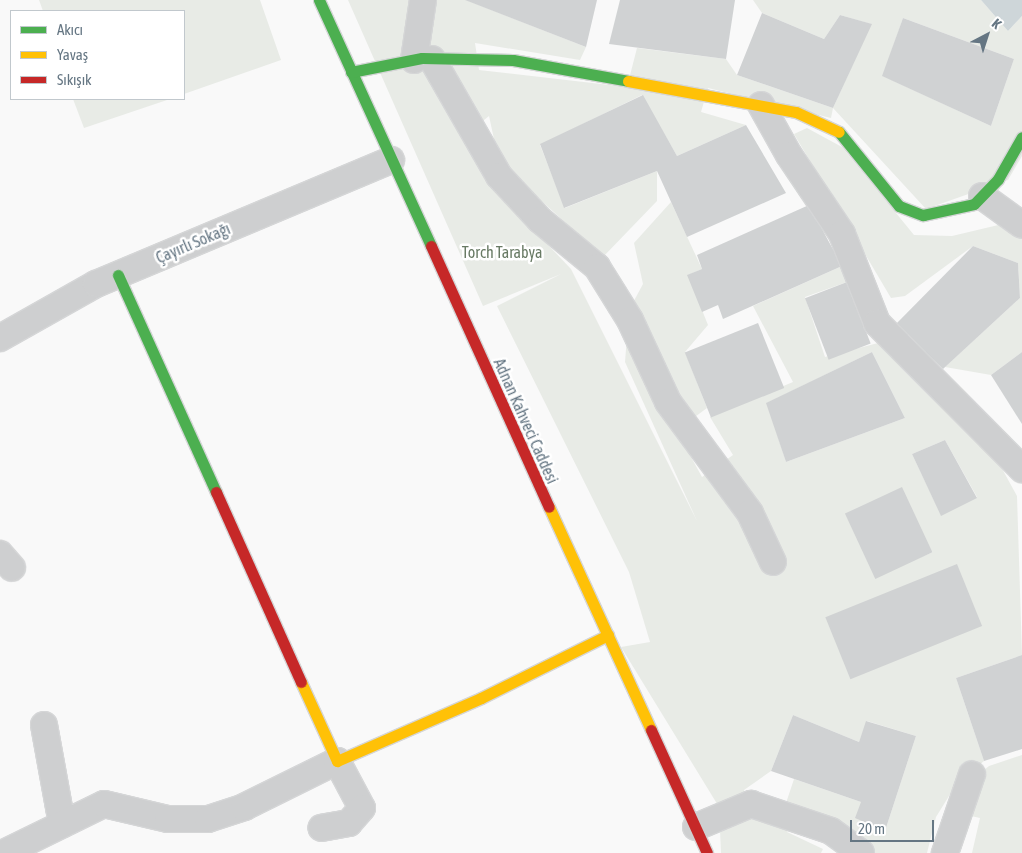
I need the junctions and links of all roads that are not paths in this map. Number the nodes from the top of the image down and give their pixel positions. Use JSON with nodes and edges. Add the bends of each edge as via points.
{"nodes":[{"id":1,"x":319,"y":0,"type":"edge"},
{"id":2,"x":423,"y":0,"type":"edge"},
{"id":3,"x":423,"y":59,"type":"junction"},
{"id":4,"x":352,"y":72,"type":"junction"},
{"id":5,"x":761,"y":105,"type":"junction"},
{"id":6,"x":1022,"y":137,"type":"edge"},
{"id":7,"x":391,"y":160,"type":"junction"},
{"id":8,"x":982,"y":196,"type":"junction"},
{"id":9,"x":1022,"y":225,"type":"edge"},
{"id":10,"x":118,"y":275,"type":"junction"},
{"id":11,"x":0,"y":338,"type":"edge"},
{"id":12,"x":1022,"y":469,"type":"edge"},
{"id":13,"x":773,"y":562,"type":"dead end"},
{"id":14,"x":608,"y":635,"type":"junction"},
{"id":15,"x":44,"y":725,"type":"dead end"},
{"id":16,"x":337,"y":761,"type":"junction"},
{"id":17,"x":972,"y":774,"type":"dead end"},
{"id":18,"x":62,"y":824,"type":"junction"},
{"id":19,"x":696,"y":827,"type":"junction"},
{"id":20,"x":321,"y":828,"type":"dead end"},
{"id":21,"x":4,"y":853,"type":"edge"},
{"id":22,"x":707,"y":853,"type":"edge"},
{"id":23,"x":861,"y":853,"type":"edge"},
{"id":24,"x":945,"y":853,"type":"edge"}],
"edges":[{"from":1,"to":4,"type":"street","name":"Adnan Kahveci Caddesi"},
{"from":2,"to":3,"type":"street"},
{"from":3,"to":4,"type":"street"},
{"from":3,"to":5,"type":"street","via":[[513,60]]},
{"from":3,"to":13,"type":"street","via":[[499,176],[540,220],[597,267],[630,320],[668,402],[750,513]]},
{"from":4,"to":7,"type":"street","name":"Adnan Kahveci Caddesi"},
{"from":5,"to":8,"type":"street","via":[[796,112],[835,128],[899,206],[923,215],[941,213],[974,204]]},
{"from":5,"to":12,"type":"street","via":[[789,155],[842,234],[877,323]]},
{"from":6,"to":8,"type":"street","via":[[998,180]]},
{"from":7,"to":10,"type":"street","name":"Çayırlı Sokağı"},
{"from":7,"to":14,"type":"street","name":"Adnan Kahveci Caddesi"},
{"from":8,"to":9,"type":"street"},
{"from":10,"to":11,"type":"street","name":"Çayırlı Sokağı"},
{"from":10,"to":16,"type":"street"},
{"from":14,"to":16,"type":"street","via":[[482,698]]},
{"from":14,"to":19,"type":"street","name":"Adnan Kahveci Caddesi"},
{"from":15,"to":18,"type":"street"},
{"from":16,"to":18,"type":"street","via":[[244,807],[208,819],[168,820],[104,804]]},
{"from":16,"to":20,"type":"street","via":[[362,808],[349,823]]},
{"from":17,"to":24,"type":"street"},
{"from":18,"to":21,"type":"street"},
{"from":19,"to":22,"type":"street","name":"Adnan Kahveci Caddesi"},
{"from":19,"to":23,"type":"street","via":[[751,804],[830,831]]}]}
